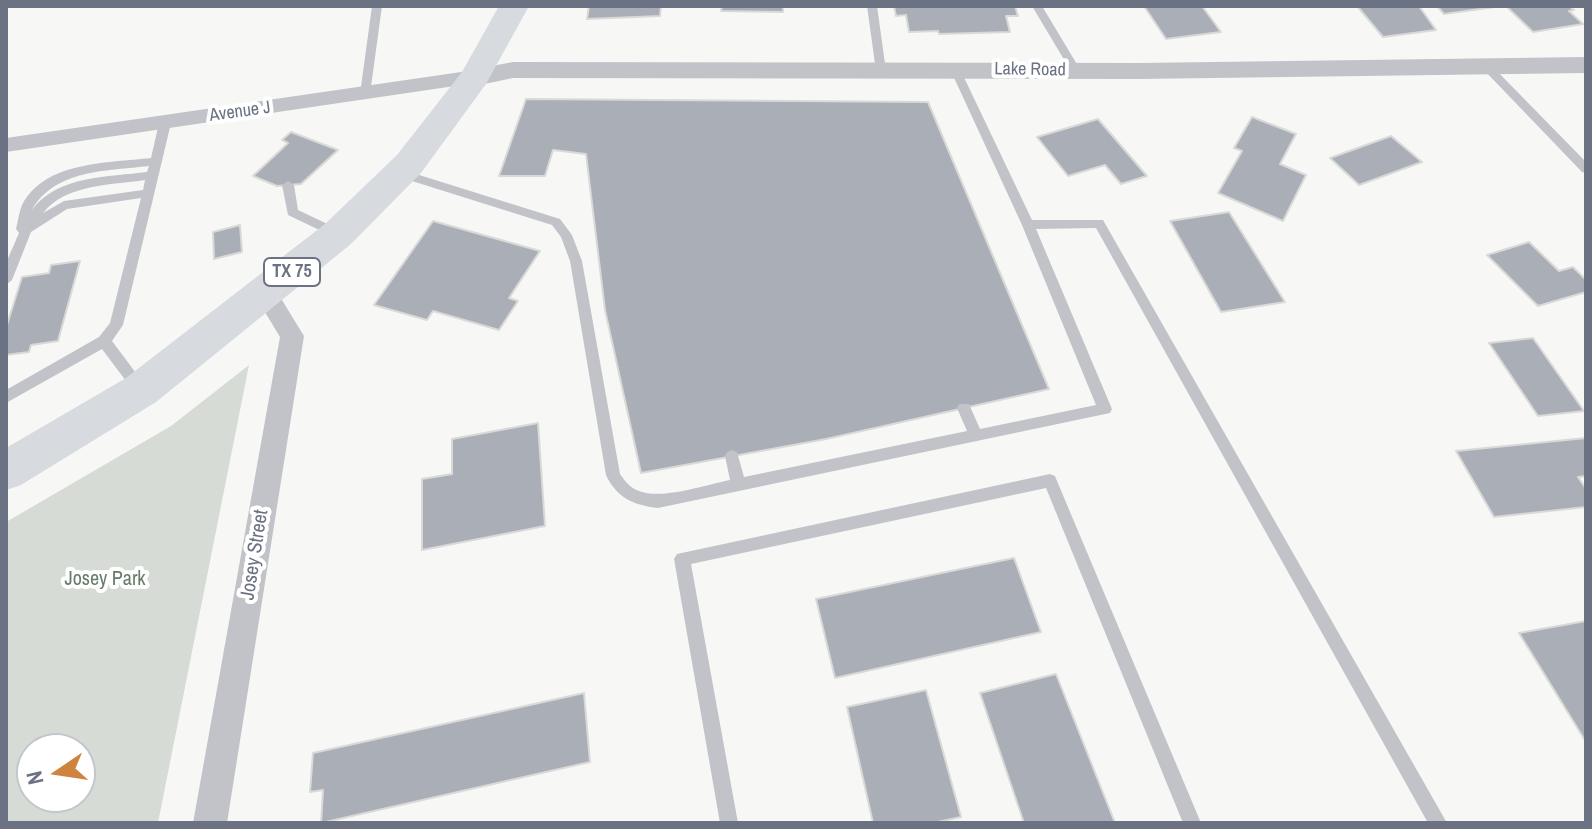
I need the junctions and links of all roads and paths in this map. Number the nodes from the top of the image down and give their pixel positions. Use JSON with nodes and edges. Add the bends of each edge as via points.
{"nodes":[{"id":1,"x":377,"y":6,"type":"edge"},
{"id":2,"x":514,"y":6,"type":"edge"},
{"id":3,"x":872,"y":6,"type":"edge"},
{"id":4,"x":1037,"y":6,"type":"edge"},
{"id":5,"x":1586,"y":65,"type":"edge"},
{"id":6,"x":1487,"y":67,"type":"junction"},
{"id":7,"x":955,"y":69,"type":"junction"},
{"id":8,"x":881,"y":71,"type":"junction"},
{"id":9,"x":1076,"y":71,"type":"junction"},
{"id":10,"x":475,"y":77,"type":"junction"},
{"id":11,"x":365,"y":94,"type":"junction"},
{"id":12,"x":165,"y":123,"type":"junction"},
{"id":13,"x":6,"y":145,"type":"edge"},
{"id":14,"x":156,"y":161,"type":"junction"},
{"id":15,"x":1586,"y":169,"type":"edge"},
{"id":16,"x":400,"y":173,"type":"junction"},
{"id":17,"x":153,"y":175,"type":"junction"},
{"id":18,"x":288,"y":185,"type":"dead end"},
{"id":19,"x":149,"y":193,"type":"junction"},
{"id":20,"x":1028,"y":225,"type":"junction"},
{"id":21,"x":21,"y":233,"type":"junction"},
{"id":22,"x":338,"y":234,"type":"junction"},
{"id":23,"x":6,"y":280,"type":"edge"},
{"id":24,"x":266,"y":294,"type":"junction"},
{"id":25,"x":104,"y":341,"type":"junction"},
{"id":26,"x":141,"y":390,"type":"junction"},
{"id":27,"x":6,"y":397,"type":"edge"},
{"id":28,"x":964,"y":408,"type":"dead end"},
{"id":29,"x":976,"y":436,"type":"junction"},
{"id":30,"x":732,"y":456,"type":"dead end"},
{"id":31,"x":6,"y":471,"type":"edge"},
{"id":32,"x":738,"y":484,"type":"junction"},
{"id":33,"x":210,"y":823,"type":"edge"},
{"id":34,"x":729,"y":823,"type":"edge"},
{"id":35,"x":1192,"y":823,"type":"edge"},
{"id":36,"x":1438,"y":823,"type":"edge"}],
"edges":[{"from":1,"to":11,"type":"lane"},
{"from":2,"to":10,"type":"main road","number":"TX 75"},
{"from":3,"to":8,"type":"lane"},
{"from":4,"to":9,"type":"lane"},
{"from":5,"to":6,"type":"street","name":"Lake Road"},
{"from":6,"to":9,"type":"street","name":"Lake Road"},
{"from":6,"to":15,"type":"lane"},
{"from":7,"to":8,"type":"street","name":"Lake Road"},
{"from":7,"to":9,"type":"street","name":"Lake Road"},
{"from":7,"to":20,"type":"lane"},
{"from":8,"to":10,"type":"street","name":"Lake Road","via":[[513,70]]},
{"from":10,"to":11,"type":"street","name":"Avenue J"},
{"from":10,"to":16,"type":"main road","number":"TX 75"},
{"from":11,"to":12,"type":"street","name":"Avenue J"},
{"from":12,"to":13,"type":"street","name":"Avenue J"},
{"from":12,"to":14,"type":"lane"},
{"from":14,"to":17,"type":"lane"},
{"from":14,"to":21,"type":"lane","via":[[76,173],[43,185],[23,210]]},
{"from":16,"to":22,"type":"main road","number":"TX 75"},
{"from":16,"to":32,"type":"lane","via":[[556,222],[566,235],[576,261],[613,475],[621,491],[658,501]]},
{"from":17,"to":19,"type":"lane"},
{"from":17,"to":21,"type":"lane","via":[[68,188],[39,206]]},
{"from":18,"to":22,"type":"lane","via":[[292,212]]},
{"from":19,"to":21,"type":"lane","via":[[64,205]]},
{"from":19,"to":25,"type":"lane","via":[[116,325]]},
{"from":20,"to":29,"type":"lane","via":[[1105,409]]},
{"from":20,"to":36,"type":"lane","via":[[1099,223]]},
{"from":21,"to":23,"type":"lane"},
{"from":22,"to":24,"type":"main road","number":"TX 75"},
{"from":24,"to":26,"type":"main road","number":"TX 75"},
{"from":24,"to":33,"type":"street","name":"Josey Street","via":[[292,336]]},
{"from":25,"to":26,"type":"lane"},
{"from":25,"to":27,"type":"lane"},
{"from":26,"to":31,"type":"main road","number":"TX 75"},
{"from":28,"to":29,"type":"lane"},
{"from":29,"to":32,"type":"lane"},
{"from":30,"to":32,"type":"lane"},
{"from":34,"to":35,"type":"lane","via":[[682,559],[1050,481]]}]}
